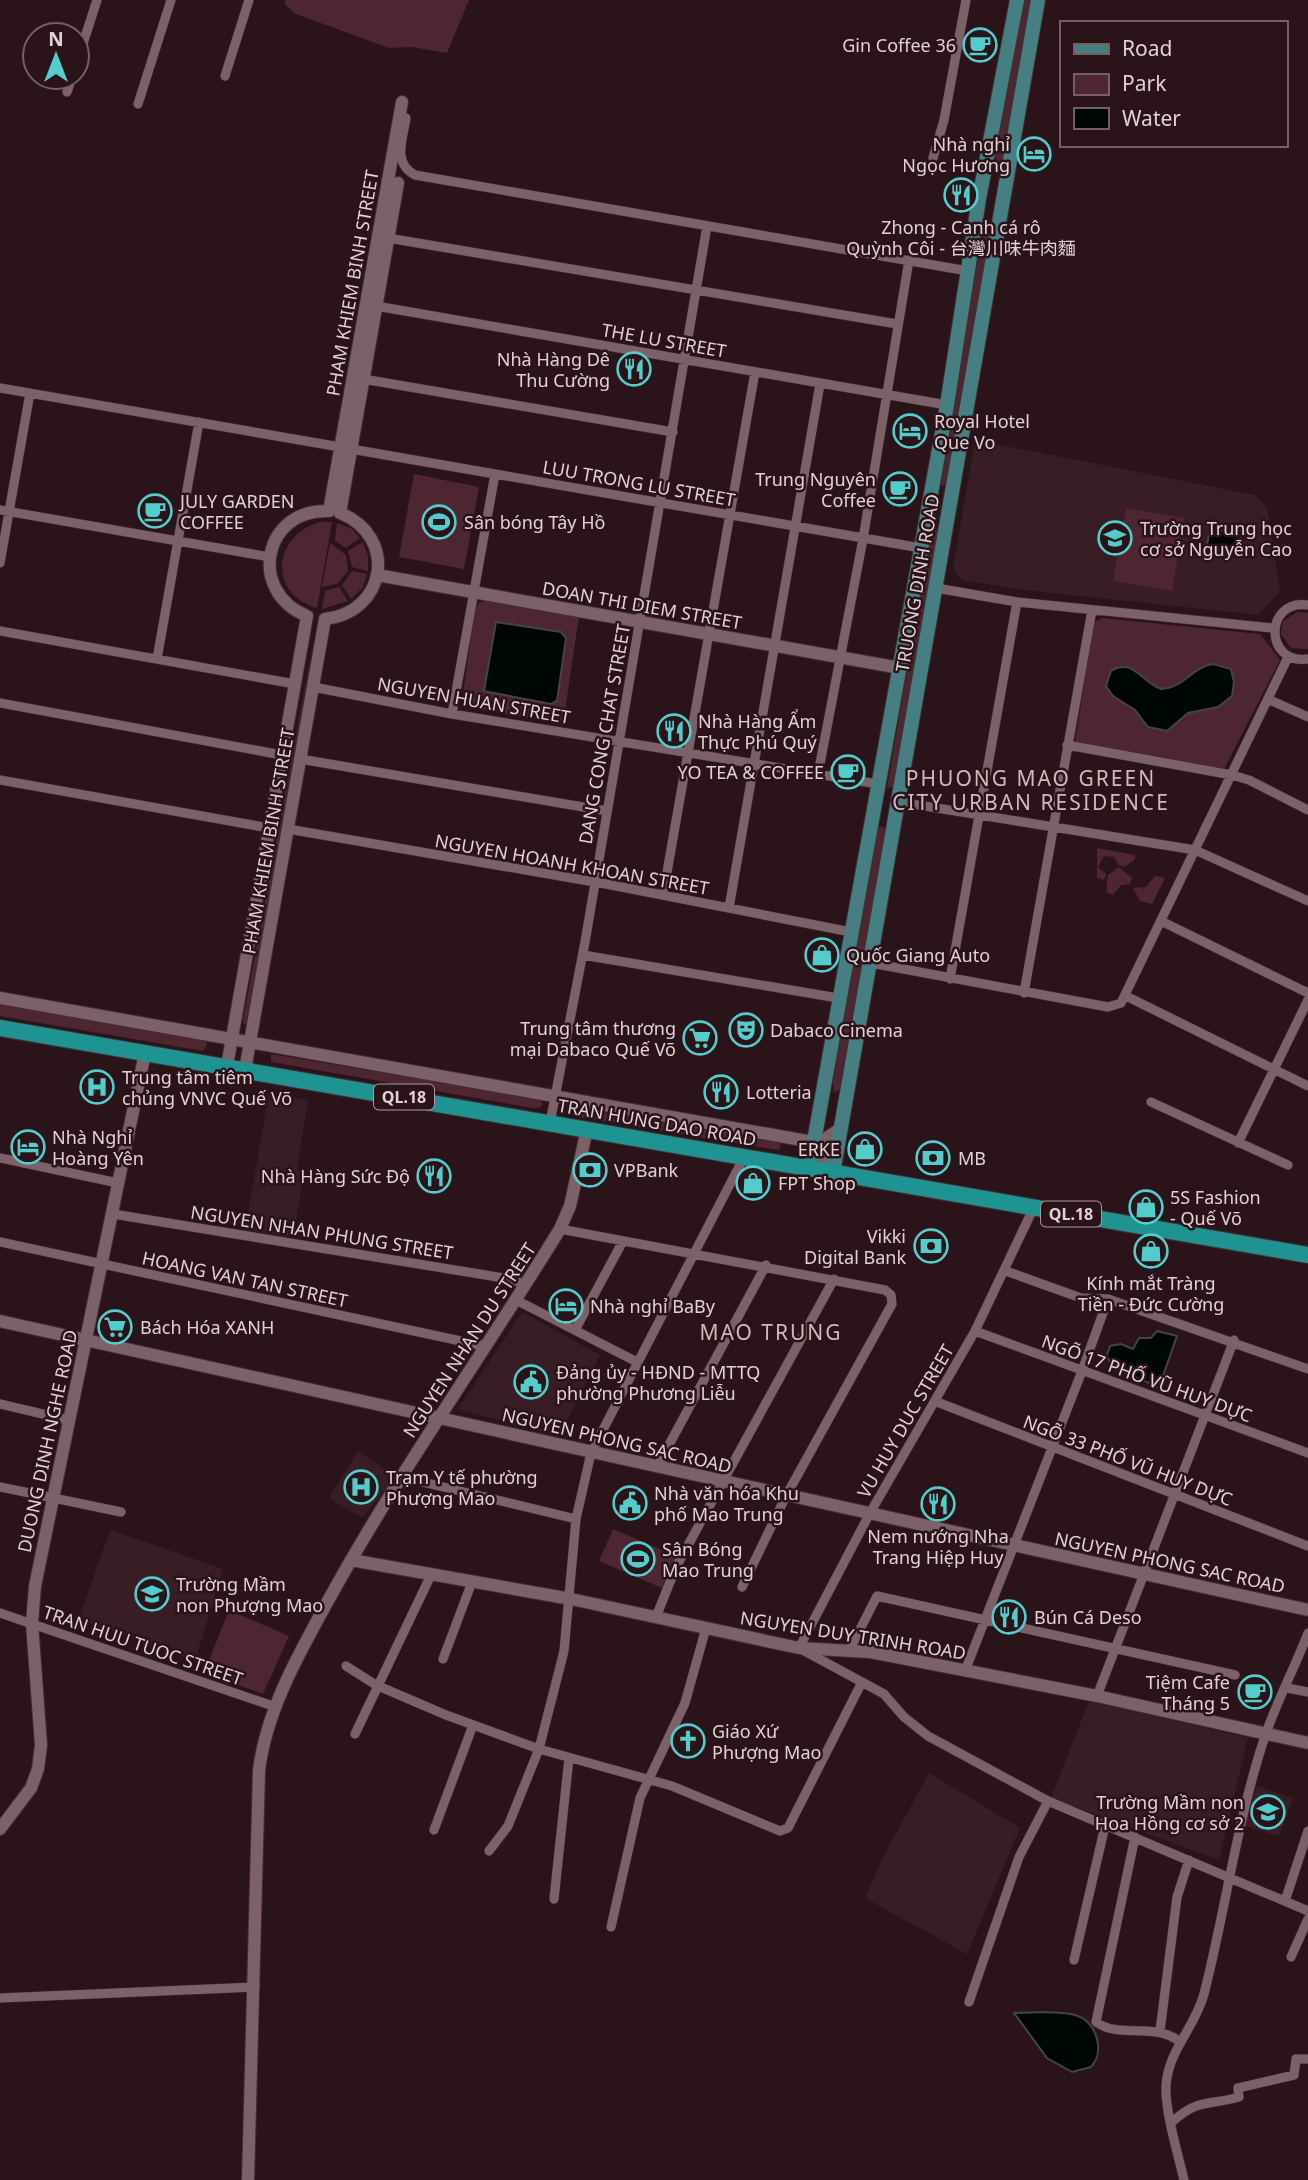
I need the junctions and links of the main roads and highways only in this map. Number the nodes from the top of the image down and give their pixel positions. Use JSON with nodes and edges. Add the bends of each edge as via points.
{"nodes":[{"id":1,"x":1017,"y":0,"type":"edge"},
{"id":2,"x":1038,"y":0,"type":"edge"},
{"id":3,"x":979,"y":200,"type":"junction"},
{"id":4,"x":1002,"y":203,"type":"junction"},
{"id":5,"x":929,"y":502,"type":"junction"},
{"id":6,"x":949,"y":505,"type":"junction"},
{"id":7,"x":877,"y":791,"type":"junction"},
{"id":8,"x":900,"y":802,"type":"junction"},
{"id":9,"x":0,"y":1028,"type":"edge"},
{"id":10,"x":809,"y":1168,"type":"junction"},
{"id":11,"x":833,"y":1173,"type":"junction"},
{"id":12,"x":1308,"y":1255,"type":"edge"}],
"edges":[{"from":1,"to":3,"type":"main road","name":"TRUONG DINH ROAD"},
{"from":2,"to":4,"type":"main road","name":"TRUONG DINH ROAD"},
{"from":3,"to":4,"type":"main road"},
{"from":3,"to":5,"type":"main road","name":"TRUONG DINH ROAD"},
{"from":4,"to":6,"type":"main road","name":"TRUONG DINH ROAD"},
{"from":5,"to":6,"type":"main road"},
{"from":5,"to":7,"type":"main road","name":"TRUONG DINH ROAD"},
{"from":6,"to":8,"type":"main road","name":"TRUONG DINH ROAD"},
{"from":7,"to":8,"type":"main road"},
{"from":7,"to":10,"type":"main road","name":"TRUONG DINH ROAD"},
{"from":8,"to":11,"type":"main road","name":"TRUONG DINH ROAD"},
{"from":9,"to":10,"type":"highway","name":"TRAN HUNG DAO ROAD","number":"QL.18"},
{"from":10,"to":11,"type":"highway","name":"TRAN HUNG DAO ROAD","number":"QL.18"},
{"from":11,"to":12,"type":"highway","name":"TRAN HUNG DAO ROAD","number":"QL.18"}]}
